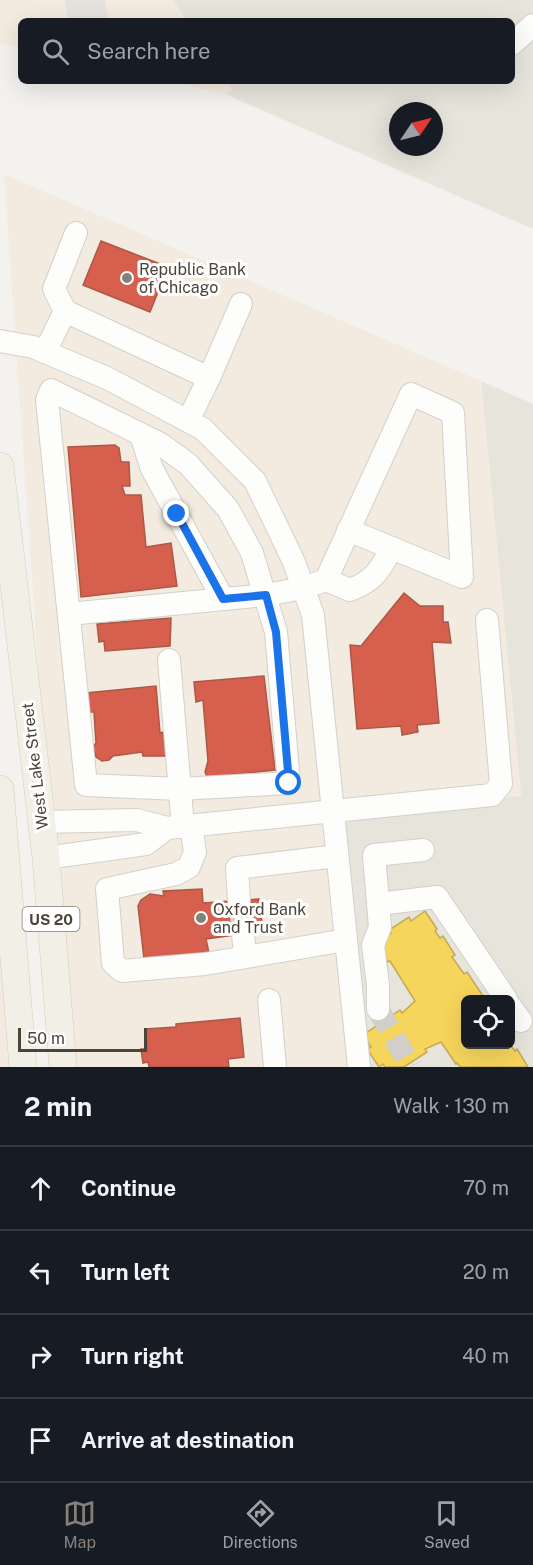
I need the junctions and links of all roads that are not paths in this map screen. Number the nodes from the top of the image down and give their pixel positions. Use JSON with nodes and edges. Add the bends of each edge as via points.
{"nodes":[{"id":1,"x":533,"y":25,"type":"edge"},
{"id":2,"x":515,"y":41,"type":"edge"},
{"id":3,"x":76,"y":233,"type":"dead end"},
{"id":4,"x":241,"y":304,"type":"dead end"},
{"id":5,"x":65,"y":311,"type":"junction"},
{"id":6,"x":0,"y":341,"type":"edge"},
{"id":7,"x":45,"y":352,"type":"junction"},
{"id":8,"x":107,"y":378,"type":"junction"},
{"id":9,"x":209,"y":378,"type":"junction"},
{"id":10,"x":88,"y":409,"type":"junction"},
{"id":11,"x":188,"y":421,"type":"junction"},
{"id":12,"x":141,"y":435,"type":"junction"},
{"id":13,"x":0,"y":466,"type":"edge"},
{"id":14,"x":348,"y":530,"type":"junction"},
{"id":15,"x":392,"y":548,"type":"junction"},
{"id":16,"x":326,"y":580,"type":"junction"},
{"id":17,"x":303,"y":588,"type":"junction"},
{"id":18,"x":266,"y":595,"type":"junction"},
{"id":19,"x":223,"y":599,"type":"junction"},
{"id":20,"x":69,"y":614,"type":"junction"},
{"id":21,"x":487,"y":620,"type":"dead end"},
{"id":22,"x":169,"y":660,"type":"dead end"},
{"id":23,"x":0,"y":789,"type":"edge"},
{"id":24,"x":180,"y":789,"type":"junction"},
{"id":25,"x":332,"y":812,"type":"junction"},
{"id":26,"x":41,"y":822,"type":"junction"},
{"id":27,"x":180,"y":827,"type":"junction"},
{"id":28,"x":423,"y":850,"type":"dead end"},
{"id":29,"x":337,"y":856,"type":"junction"},
{"id":30,"x":46,"y":858,"type":"junction"},
{"id":31,"x":239,"y":900,"type":"tunnel mouth"},
{"id":32,"x":378,"y":904,"type":"junction"},
{"id":33,"x":346,"y":940,"type":"junction"},
{"id":34,"x":378,"y":985,"type":"junction"},
{"id":35,"x":351,"y":988,"type":"junction"},
{"id":36,"x":503,"y":995,"type":"edge"},
{"id":37,"x":269,"y":1000,"type":"dead end"},
{"id":38,"x":378,"y":1010,"type":"tunnel mouth"},
{"id":39,"x":23,"y":1067,"type":"edge"},
{"id":40,"x":63,"y":1067,"type":"edge"},
{"id":41,"x":275,"y":1067,"type":"edge"},
{"id":42,"x":359,"y":1067,"type":"edge"}],
"edges":[{"from":1,"to":2,"type":"street"},
{"from":3,"to":5,"type":"street","via":[[54,290]]},
{"from":4,"to":9,"type":"street"},
{"from":5,"to":7,"type":"street"},
{"from":5,"to":9,"type":"street"},
{"from":6,"to":7,"type":"street"},
{"from":7,"to":8,"type":"street"},
{"from":8,"to":10,"type":"street"},
{"from":8,"to":11,"type":"street"},
{"from":9,"to":11,"type":"street"},
{"from":10,"to":12,"type":"street"},
{"from":10,"to":20,"type":"street","via":[[51,390],[47,400]]},
{"from":11,"to":17,"type":"street","via":[[203,429],[255,481]]},
{"from":12,"to":18,"type":"street","via":[[188,464],[228,509],[252,553]]},
{"from":12,"to":19,"type":"street","via":[[152,469]]},
{"from":13,"to":26,"type":"main road","name":"West Lake Street","number":"US 20"},
{"from":14,"to":15,"type":"street"},
{"from":14,"to":15,"type":"street","via":[[411,394],[453,413],[462,577]]},
{"from":14,"to":16,"type":"street"},
{"from":15,"to":16,"type":"street","via":[[380,571],[366,584],[350,590]]},
{"from":16,"to":17,"type":"street"},
{"from":17,"to":18,"type":"street"},
{"from":17,"to":25,"type":"street","via":[[313,615]]},
{"from":18,"to":19,"type":"street"},
{"from":18,"to":24,"type":"street","via":[[276,632],[289,783]]},
{"from":19,"to":20,"type":"street"},
{"from":20,"to":24,"type":"street","via":[[86,785]]},
{"from":21,"to":25,"type":"street","via":[[501,784],[492,795]]},
{"from":22,"to":24,"type":"street"},
{"from":23,"to":39,"type":"main road","number":"US 20"},
{"from":24,"to":27,"type":"street"},
{"from":25,"to":27,"type":"street"},
{"from":25,"to":29,"type":"street"},
{"from":26,"to":27,"type":"street","via":[[136,820]]},
{"from":26,"to":30,"type":"main road","name":"West Lake Street","number":"US 20"},
{"from":27,"to":30,"type":"street","via":[[146,844]]},
{"from":27,"to":33,"type":"street","via":[[195,852],[189,867],[176,874],[107,889],[113,963],[122,971],[205,964],[244,945]]},
{"from":28,"to":32,"type":"street","via":[[374,855]]},
{"from":29,"to":31,"type":"street","via":[[237,868]]},
{"from":29,"to":33,"type":"street"},
{"from":30,"to":40,"type":"main road","name":"West Lake Street","number":"US 20"},
{"from":32,"to":34,"type":"street","via":[[380,927],[373,945]]},
{"from":32,"to":36,"type":"street","via":[[436,897]]},
{"from":33,"to":35,"type":"street"},
{"from":34,"to":35,"type":"street"},
{"from":34,"to":38,"type":"street"},
{"from":35,"to":42,"type":"street"},
{"from":37,"to":41,"type":"street"}]}
